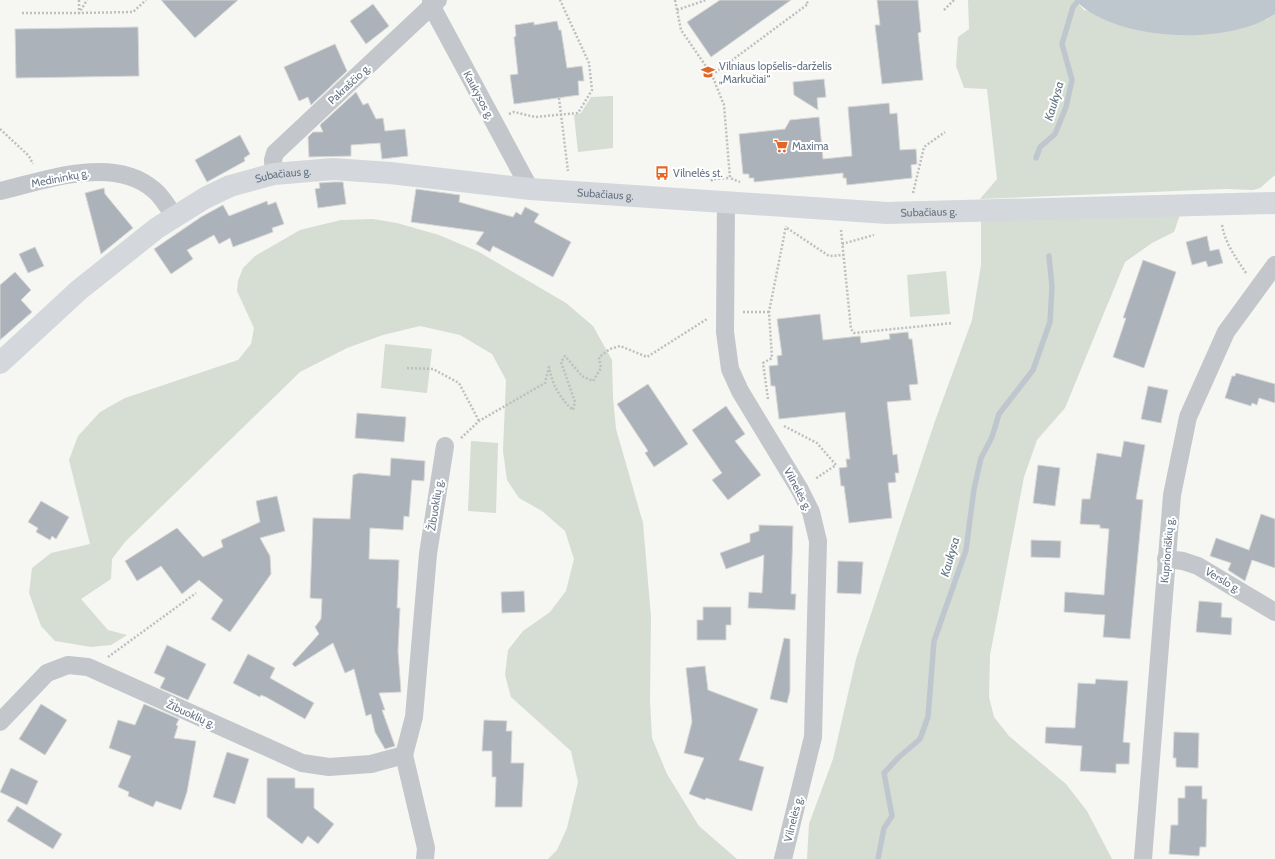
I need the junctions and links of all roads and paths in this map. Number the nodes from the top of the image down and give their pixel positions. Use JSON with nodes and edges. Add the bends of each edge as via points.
{"nodes":[{"id":1,"x":79,"y":0,"type":"edge"},
{"id":2,"x":87,"y":0,"type":"edge"},
{"id":3,"x":146,"y":0,"type":"edge"},
{"id":4,"x":560,"y":0,"type":"edge"},
{"id":5,"x":675,"y":0,"type":"edge"},
{"id":6,"x":706,"y":0,"type":"edge"},
{"id":7,"x":806,"y":0,"type":"edge"},
{"id":8,"x":954,"y":0,"type":"edge"},
{"id":9,"x":434,"y":2,"type":"edge"},
{"id":10,"x":677,"y":10,"type":"junction"},
{"id":11,"x":944,"y":10,"type":"dead end"},
{"id":12,"x":22,"y":13,"type":"dead end"},
{"id":13,"x":79,"y":13,"type":"junction"},
{"id":14,"x":712,"y":75,"type":"junction"},
{"id":15,"x":559,"y":98,"type":"dead end"},
{"id":16,"x":561,"y":114,"type":"junction"},
{"id":17,"x":493,"y":122,"type":"junction"},
{"id":18,"x":0,"y":129,"type":"edge"},
{"id":19,"x":945,"y":132,"type":"dead end"},
{"id":20,"x":274,"y":174,"type":"junction"},
{"id":21,"x":42,"y":181,"type":"junction"},
{"id":22,"x":530,"y":189,"type":"junction"},
{"id":23,"x":0,"y":191,"type":"edge"},
{"id":24,"x":571,"y":192,"type":"junction"},
{"id":25,"x":736,"y":203,"type":"junction"},
{"id":26,"x":1275,"y":203,"type":"edge"},
{"id":27,"x":1218,"y":204,"type":"junction"},
{"id":28,"x":838,"y":211,"type":"junction"},
{"id":29,"x":906,"y":213,"type":"junction"},
{"id":30,"x":174,"y":217,"type":"junction"},
{"id":31,"x":786,"y":223,"type":"dead end"},
{"id":32,"x":786,"y":227,"type":"junction"},
{"id":33,"x":874,"y":235,"type":"dead end"},
{"id":34,"x":842,"y":244,"type":"junction"},
{"id":35,"x":844,"y":255,"type":"junction"},
{"id":36,"x":1275,"y":265,"type":"edge"},
{"id":37,"x":1260,"y":286,"type":"junction"},
{"id":38,"x":725,"y":312,"type":"junction"},
{"id":39,"x":769,"y":312,"type":"junction"},
{"id":40,"x":953,"y":323,"type":"dead end"},
{"id":41,"x":0,"y":363,"type":"edge"},
{"id":42,"x":407,"y":368,"type":"dead end"},
{"id":43,"x":479,"y":421,"type":"junction"},
{"id":44,"x":766,"y":423,"type":"junction"},
{"id":45,"x":445,"y":446,"type":"joint"},
{"id":46,"x":800,"y":490,"type":"junction"},
{"id":47,"x":1166,"y":559,"type":"junction"},
{"id":48,"x":196,"y":593,"type":"dead end"},
{"id":49,"x":1275,"y":612,"type":"edge"},
{"id":50,"x":97,"y":672,"type":"junction"},
{"id":51,"x":0,"y":722,"type":"edge"},
{"id":52,"x":404,"y":755,"type":"junction"},
{"id":53,"x":425,"y":859,"type":"edge"},
{"id":54,"x":783,"y":859,"type":"edge"},
{"id":55,"x":1143,"y":859,"type":"edge"}],
"edges":[{"from":1,"to":13,"type":"path"},
{"from":2,"to":13,"type":"path"},
{"from":3,"to":13,"type":"path","via":[[133,12]]},
{"from":4,"to":16,"type":"path","via":[[589,64],[592,90],[578,112]]},
{"from":5,"to":10,"type":"path"},
{"from":6,"to":10,"type":"path"},
{"from":7,"to":14,"type":"path","via":[[808,4]]},
{"from":8,"to":11,"type":"path"},
{"from":9,"to":17,"type":"street","name":"Kaukysos g."},
{"from":9,"to":20,"type":"street","name":"Pakraščio g.","via":[[275,153]]},
{"from":10,"to":14,"type":"path","via":[[681,30]]},
{"from":12,"to":13,"type":"path"},
{"from":14,"to":25,"type":"path","via":[[724,105],[730,178],[746,187]]},
{"from":15,"to":16,"type":"path"},
{"from":16,"to":17,"type":"path","via":[[535,117],[514,112]]},
{"from":16,"to":24,"type":"path"},
{"from":17,"to":22,"type":"street","name":"Kaukysos g."},
{"from":18,"to":21,"type":"path","via":[[29,156]]},
{"from":19,"to":29,"type":"path","via":[[924,147],[920,170]]},
{"from":20,"to":22,"type":"street","name":"Subačiaus g.","via":[[333,169]]},
{"from":20,"to":30,"type":"street","name":"Subačiaus g.","via":[[230,186]]},
{"from":21,"to":23,"type":"street","name":"Medininkų g."},
{"from":21,"to":30,"type":"street","name":"Medininkų g.","via":[[93,171],[126,174],[155,190]]},
{"from":22,"to":24,"type":"street","name":"Subačiaus g."},
{"from":24,"to":25,"type":"street","name":"Subačiaus g."},
{"from":25,"to":28,"type":"street","name":"Subačiaus g."},
{"from":25,"to":38,"type":"street","name":"Vilnelės g."},
{"from":26,"to":27,"type":"street","name":"Subačiaus g."},
{"from":27,"to":29,"type":"street","name":"Subačiaus g."},
{"from":27,"to":37,"type":"path","via":[[1223,232],[1231,251],[1246,273]]},
{"from":28,"to":29,"type":"street","name":"Subačiaus g."},
{"from":28,"to":34,"type":"path"},
{"from":30,"to":41,"type":"street","name":"Subačiaus g.","via":[[79,290]]},
{"from":31,"to":32,"type":"path"},
{"from":32,"to":35,"type":"path","via":[[829,256]]},
{"from":32,"to":39,"type":"path"},
{"from":33,"to":34,"type":"path"},
{"from":34,"to":35,"type":"path"},
{"from":35,"to":40,"type":"path","via":[[851,329],[854,333]]},
{"from":36,"to":37,"type":"street","name":"Kuprioniškių g."},
{"from":37,"to":47,"type":"street","name":"Kuprioniškių g.","via":[[1226,332],[1188,417],[1172,495]]},
{"from":38,"to":39,"type":"path"},
{"from":38,"to":43,"type":"path","via":[[704,319],[675,341],[647,357],[620,346],[610,349],[599,357],[601,368],[593,381],[582,376],[565,356],[561,362],[575,402],[573,410],[561,399],[553,384],[549,367],[545,384]]},
{"from":38,"to":44,"type":"street","name":"Vilnelės g.","via":[[730,368],[740,391]]},
{"from":39,"to":44,"type":"path","via":[[772,358],[763,363]]},
{"from":42,"to":43,"type":"path","via":[[433,369],[459,383]]},
{"from":43,"to":45,"type":"path","via":[[463,437]]},
{"from":44,"to":46,"type":"street","name":"Vilnelės g."},
{"from":44,"to":46,"type":"path","via":[[817,443],[836,465]]},
{"from":45,"to":52,"type":"street","name":"Žibuoklių g.","via":[[428,554],[414,717]]},
{"from":46,"to":54,"type":"street","name":"Vilnelės g.","via":[[811,512],[818,541],[813,737]]},
{"from":47,"to":49,"type":"street","name":"Verslo g.","via":[[1198,566]]},
{"from":47,"to":55,"type":"street","name":"Kuprioniškių g."},
{"from":48,"to":50,"type":"path","via":[[108,657]]},
{"from":50,"to":51,"type":"street","name":"Žibuoklių g.","via":[[88,667],[68,665],[47,673]]},
{"from":50,"to":52,"type":"street","name":"Žibuoklių g.","via":[[302,762],[329,768],[371,764]]},
{"from":52,"to":53,"type":"street","name":"Žibuoklių g.","via":[[426,848]]}]}
